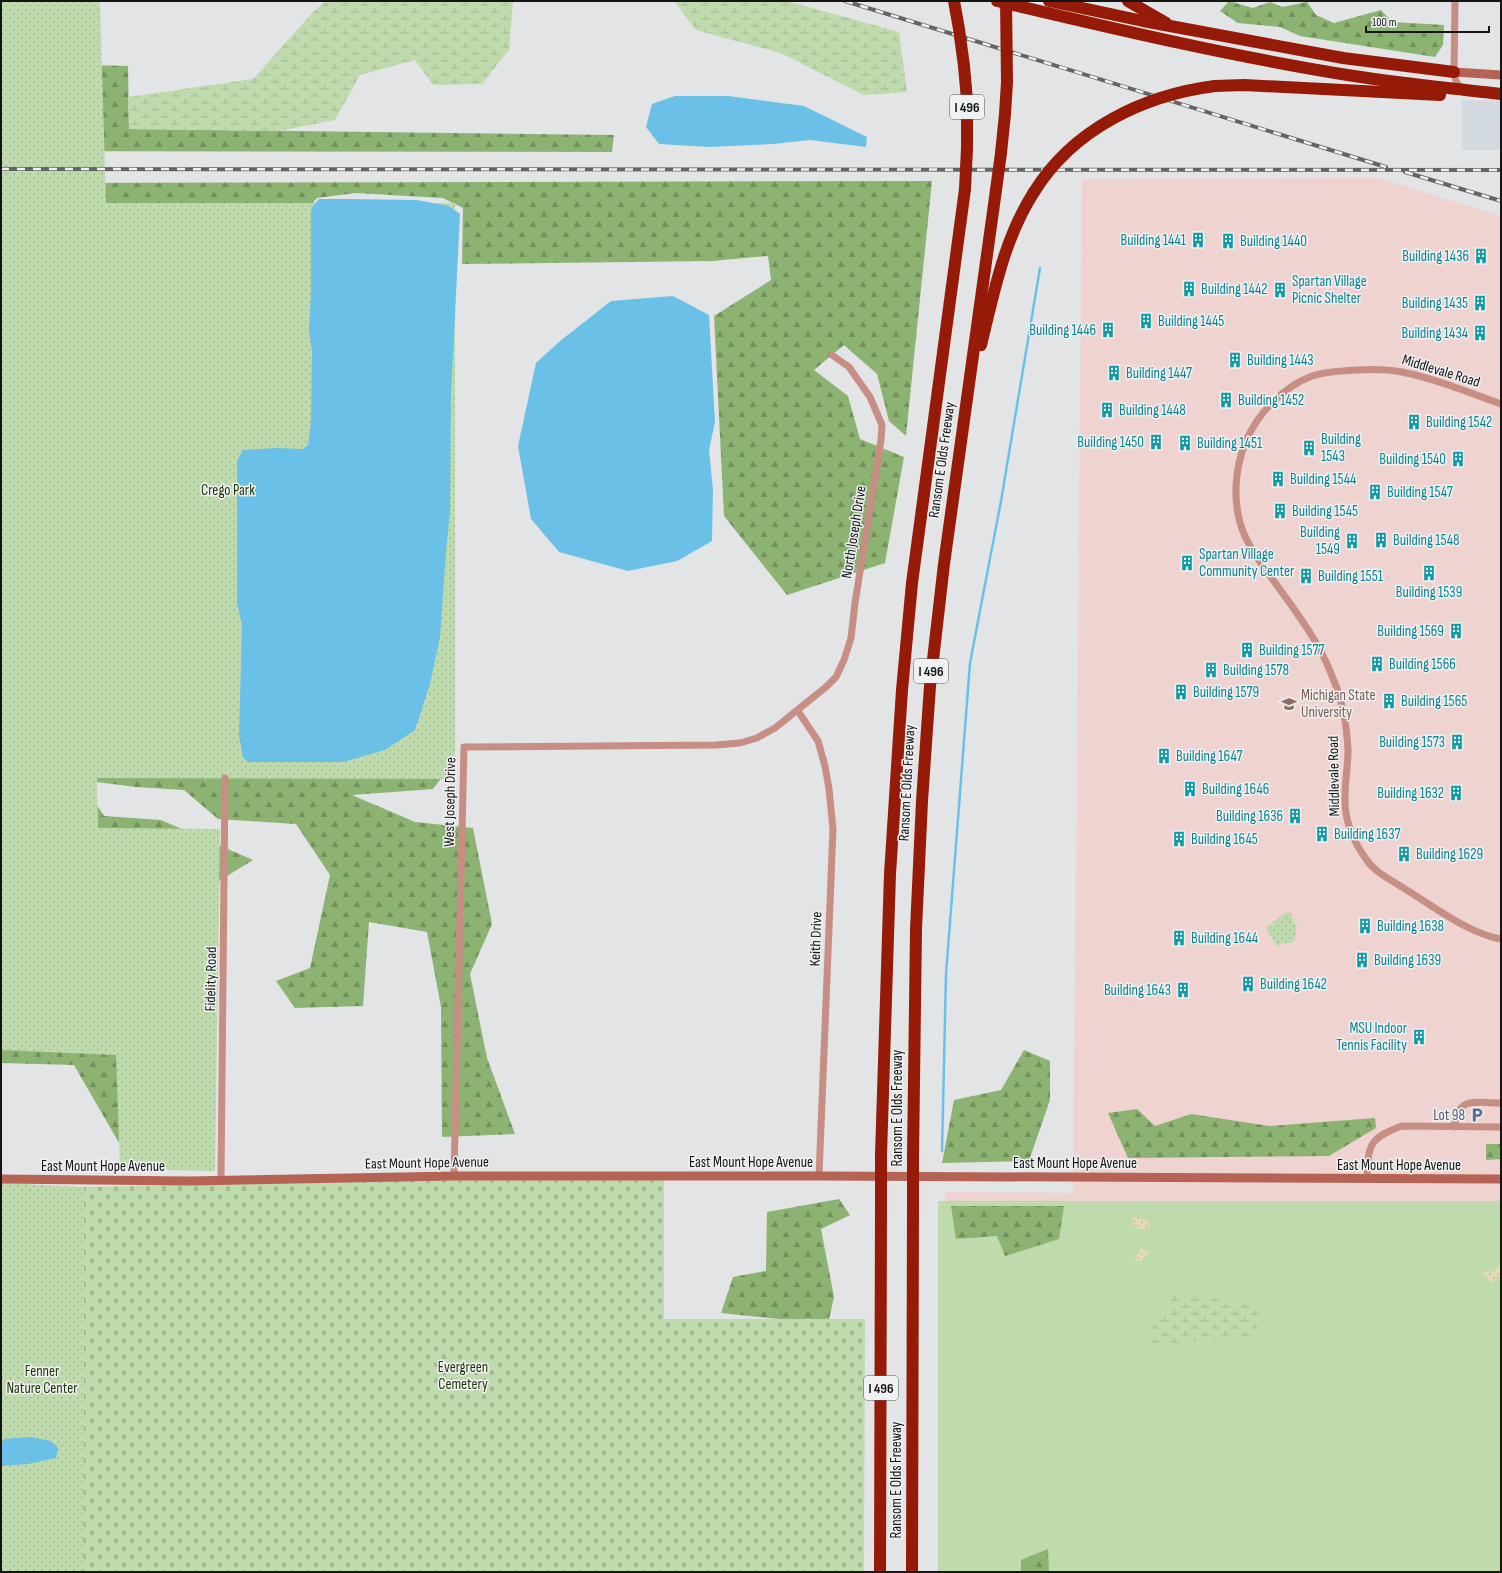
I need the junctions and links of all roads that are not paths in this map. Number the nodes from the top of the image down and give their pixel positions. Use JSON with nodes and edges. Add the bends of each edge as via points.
{"nodes":[{"id":1,"x":954,"y":1,"type":"edge"},
{"id":2,"x":997,"y":1,"type":"edge"},
{"id":3,"x":1006,"y":1,"type":"edge"},
{"id":4,"x":1049,"y":1,"type":"edge"},
{"id":5,"x":1128,"y":1,"type":"edge"},
{"id":6,"x":1455,"y":1,"type":"edge"},
{"id":7,"x":1143,"y":21,"type":"junction"},
{"id":8,"x":1172,"y":26,"type":"junction"},
{"id":9,"x":1140,"y":34,"type":"junction"},
{"id":10,"x":1454,"y":72,"type":"junction"},
{"id":11,"x":1501,"y":75,"type":"edge"},
{"id":12,"x":1461,"y":89,"type":"junction"},
{"id":13,"x":1501,"y":95,"type":"edge"},
{"id":14,"x":832,"y":355,"type":"dead end"},
{"id":15,"x":1501,"y":404,"type":"edge"},
{"id":16,"x":966,"y":407,"type":"junction"},
{"id":17,"x":798,"y":711,"type":"junction"},
{"id":18,"x":225,"y":778,"type":"dead end"},
{"id":19,"x":1501,"y":939,"type":"edge"},
{"id":20,"x":1501,"y":1103,"type":"edge"},
{"id":21,"x":1454,"y":1127,"type":"junction"},
{"id":22,"x":1501,"y":1127,"type":"edge"},
{"id":23,"x":454,"y":1176,"type":"junction"},
{"id":24,"x":819,"y":1176,"type":"junction"},
{"id":25,"x":1367,"y":1178,"type":"junction"},
{"id":26,"x":1,"y":1179,"type":"edge"},
{"id":27,"x":1501,"y":1179,"type":"edge"},
{"id":28,"x":222,"y":1180,"type":"junction"},
{"id":29,"x":880,"y":1572,"type":"edge"},
{"id":30,"x":912,"y":1572,"type":"edge"}],
"edges":[{"from":1,"to":29,"type":"highway","name":"Ransom E Olds Freeway","number":"I 496","bridge":true,"via":[[967,100],[965,188],[912,583],[890,874],[881,1155]]},
{"from":2,"to":9,"type":"highway"},
{"from":3,"to":16,"type":"highway","name":"Ransom E Olds Freeway","number":"I 496","bridge":true,"via":[[1005,114]]},
{"from":4,"to":7,"type":"highway"},
{"from":5,"to":8,"type":"highway"},
{"from":6,"to":10,"type":"street"},
{"from":7,"to":8,"type":"highway"},
{"from":7,"to":9,"type":"highway"},
{"from":8,"to":10,"type":"highway","via":[[1343,58]]},
{"from":9,"to":12,"type":"highway","via":[[1352,76]]},
{"from":10,"to":11,"type":"street"},
{"from":10,"to":12,"type":"street"},
{"from":12,"to":13,"type":"highway"},
{"from":13,"to":16,"type":"highway","bridge":true,"via":[[1215,86],[1163,97],[1139,105],[1112,119],[1086,136],[1063,156],[1034,192],[1014,228],[1004,254]]},
{"from":14,"to":17,"type":"street","name":"North Joseph Drive","via":[[849,367],[870,397],[882,425],[881,440],[851,638],[836,677]]},
{"from":15,"to":19,"type":"street","name":"Middlevale Road","via":[[1424,377],[1386,369],[1337,371],[1314,375],[1287,390],[1261,415],[1244,446],[1236,482],[1236,502],[1244,533],[1258,559],[1316,642],[1333,677],[1347,740],[1348,766],[1344,798],[1345,813],[1353,838],[1376,870],[1454,920],[1490,937]]},
{"from":16,"to":30,"type":"highway","name":"Ransom E Olds Freeway","number":"I 496","bridge":true,"via":[[935,634],[926,737],[916,929]]},
{"from":17,"to":23,"type":"street","name":"West Joseph Drive","via":[[757,738],[740,743],[464,747]]},
{"from":17,"to":24,"type":"street","name":"Keith Drive","via":[[818,741],[829,788],[833,829]]},
{"from":18,"to":28,"type":"street","name":"Fidelity Road"},
{"from":20,"to":21,"type":"street","via":[[1463,1105],[1459,1109]]},
{"from":21,"to":22,"type":"street"},
{"from":21,"to":25,"type":"street","via":[[1402,1126],[1386,1132],[1372,1142],[1367,1162]]},
{"from":23,"to":24,"type":"street","name":"East Mount Hope Avenue"},
{"from":23,"to":28,"type":"street","name":"East Mount Hope Avenue"},
{"from":24,"to":25,"type":"street","name":"East Mount Hope Avenue"},
{"from":25,"to":27,"type":"street","name":"East Mount Hope Avenue"},
{"from":26,"to":28,"type":"street","name":"East Mount Hope Avenue"}]}
